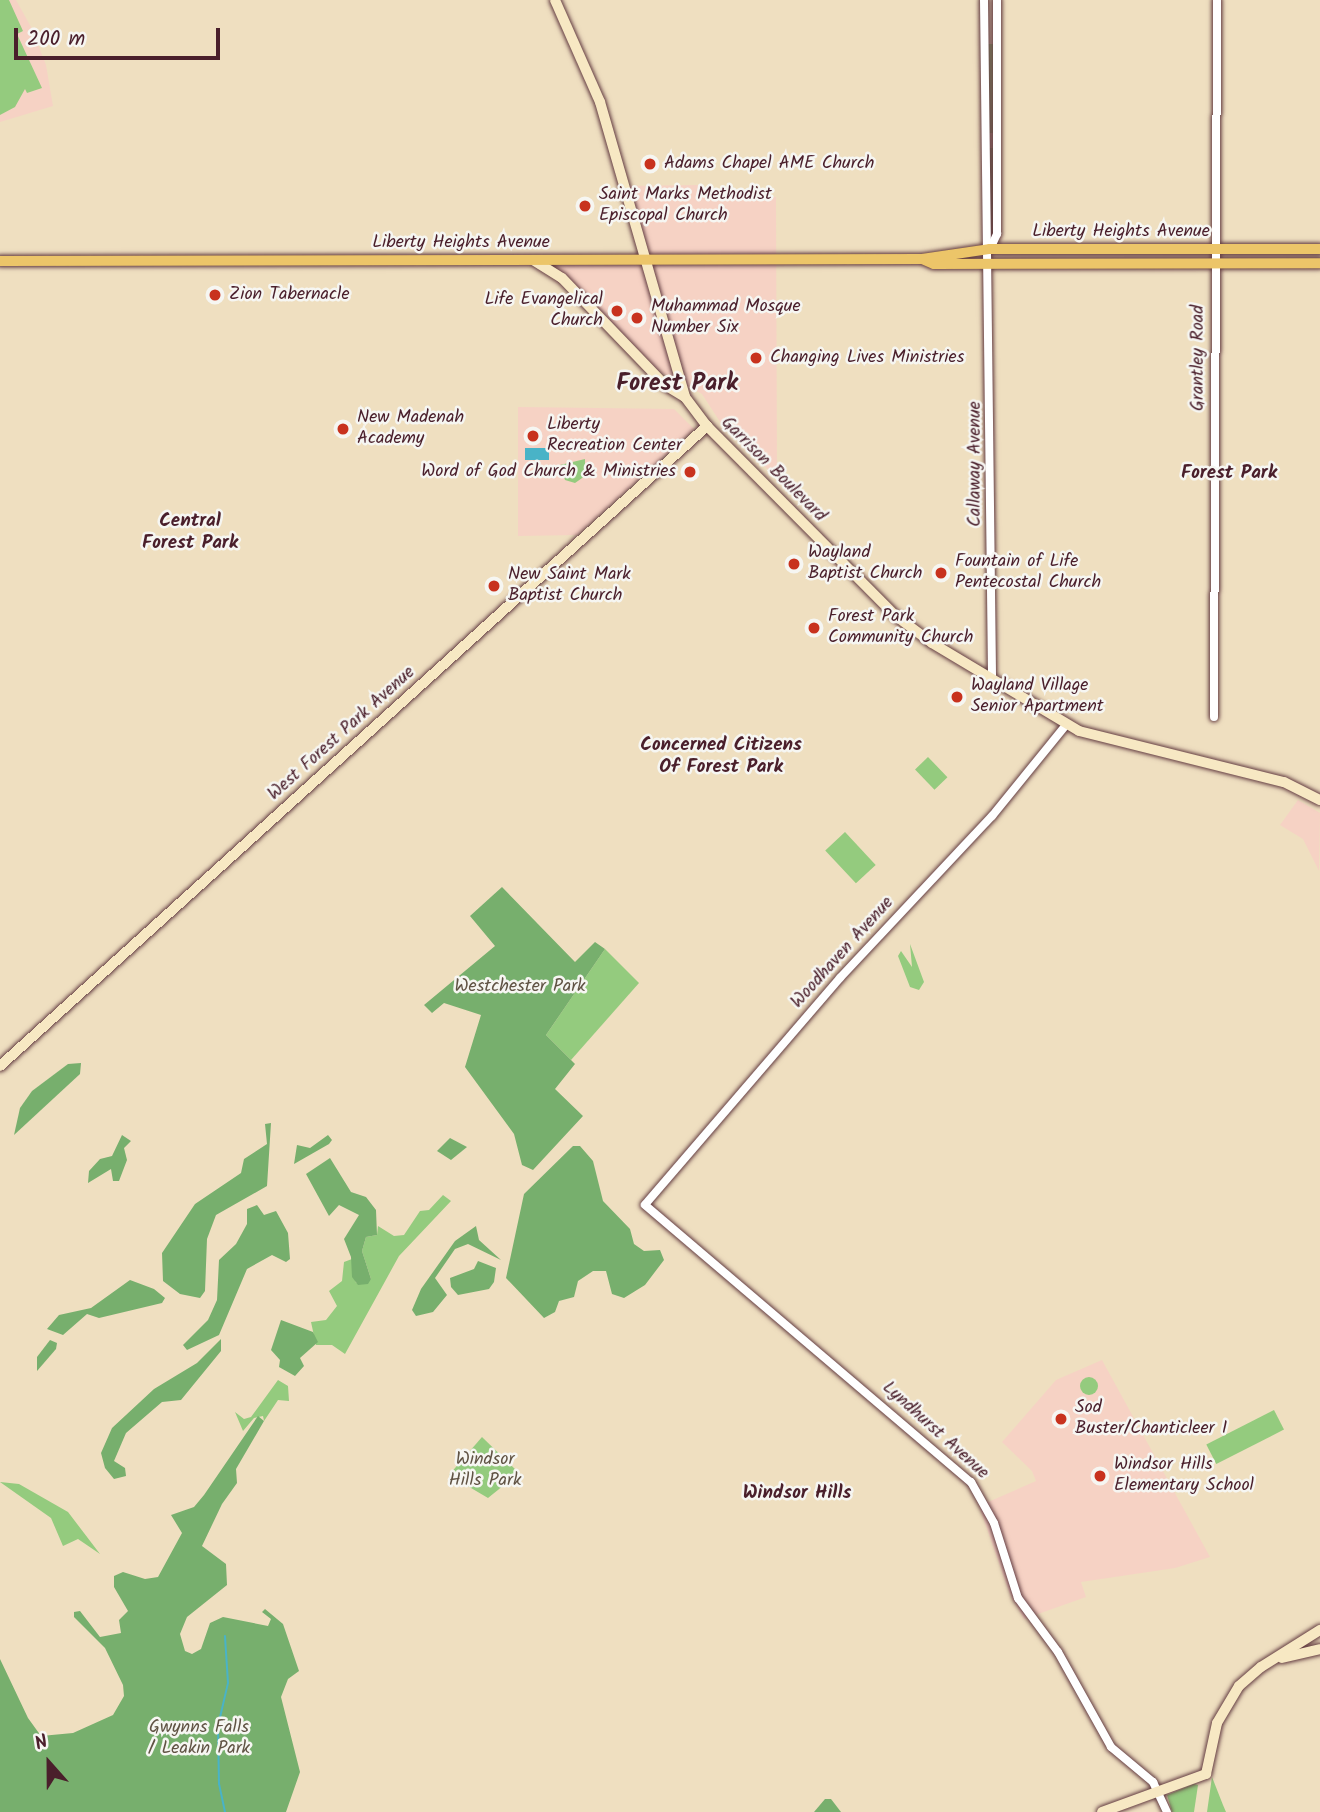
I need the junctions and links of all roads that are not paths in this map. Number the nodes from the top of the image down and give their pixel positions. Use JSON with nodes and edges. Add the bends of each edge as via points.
{"nodes":[{"id":1,"x":555,"y":0,"type":"edge"},
{"id":2,"x":984,"y":0,"type":"edge"},
{"id":3,"x":997,"y":0,"type":"edge"},
{"id":4,"x":1217,"y":0,"type":"edge"},
{"id":5,"x":990,"y":249,"type":"junction"},
{"id":6,"x":1320,"y":249,"type":"edge"},
{"id":7,"x":1216,"y":250,"type":"junction"},
{"id":8,"x":645,"y":258,"type":"junction"},
{"id":9,"x":922,"y":259,"type":"junction"},
{"id":10,"x":532,"y":260,"type":"junction"},
{"id":11,"x":0,"y":261,"type":"edge"},
{"id":12,"x":1215,"y":263,"type":"junction"},
{"id":13,"x":1320,"y":263,"type":"edge"},
{"id":14,"x":991,"y":264,"type":"junction"},
{"id":15,"x":685,"y":397,"type":"junction"},
{"id":16,"x":707,"y":426,"type":"junction"},
{"id":17,"x":992,"y":679,"type":"junction"},
{"id":18,"x":1214,"y":717,"type":"dead end"},
{"id":19,"x":1066,"y":725,"type":"junction"},
{"id":20,"x":1320,"y":800,"type":"edge"},
{"id":21,"x":0,"y":1066,"type":"edge"},
{"id":22,"x":645,"y":1205,"type":"joint"},
{"id":23,"x":1320,"y":1630,"type":"edge"},
{"id":24,"x":1320,"y":1649,"type":"edge"},
{"id":25,"x":1271,"y":1661,"type":"junction"},
{"id":26,"x":1158,"y":1791,"type":"junction"},
{"id":27,"x":1102,"y":1812,"type":"edge"},
{"id":28,"x":1167,"y":1812,"type":"edge"}],
"edges":[{"from":1,"to":8,"type":"main road","name":"Garrison Boulevard","via":[[595,88]]},
{"from":2,"to":5,"type":"street","name":"Callaway Avenue","via":[[984,235]]},
{"from":3,"to":5,"type":"street","name":"Callaway Avenue","via":[[997,233]]},
{"from":4,"to":7,"type":"street","name":"Grantley Road"},
{"from":5,"to":7,"type":"main road","name":"Liberty Heights Avenue"},
{"from":5,"to":9,"type":"main road","name":"Liberty Heights Avenue"},
{"from":5,"to":14,"type":"street","name":"Callaway Avenue"},
{"from":6,"to":7,"type":"main road","name":"Liberty Heights Avenue"},
{"from":7,"to":12,"type":"street","name":"Grantley Road"},
{"from":8,"to":9,"type":"main road","name":"Liberty Heights Avenue"},
{"from":8,"to":10,"type":"main road","name":"Liberty Heights Avenue"},
{"from":8,"to":15,"type":"main road","name":"Garrison Boulevard"},
{"from":9,"to":14,"type":"main road","name":"Liberty Heights Avenue","via":[[934,264]]},
{"from":10,"to":11,"type":"main road","name":"Liberty Heights Avenue"},
{"from":10,"to":15,"type":"main road","via":[[562,278],[665,385]]},
{"from":12,"to":13,"type":"main road","name":"Liberty Heights Avenue"},
{"from":12,"to":14,"type":"main road","name":"Liberty Heights Avenue"},
{"from":12,"to":18,"type":"street","name":"Grantley Road"},
{"from":14,"to":17,"type":"street","name":"Callaway Avenue"},
{"from":15,"to":16,"type":"main road","name":"Garrison Boulevard"},
{"from":16,"to":17,"type":"main road","name":"Garrison Boulevard","via":[[905,625]]},
{"from":16,"to":21,"type":"main road","name":"West Forest Park Avenue"},
{"from":17,"to":19,"type":"main road","name":"Garrison Boulevard"},
{"from":19,"to":20,"type":"main road","name":"Garrison Boulevard","via":[[1107,740],[1283,782]]},
{"from":19,"to":22,"type":"street","name":"Woodhaven Avenue"},
{"from":22,"to":26,"type":"street","name":"Lyndhurst Avenue","via":[[978,1490],[994,1523],[1018,1598],[1055,1646],[1116,1754]]},
{"from":23,"to":25,"type":"main road"},
{"from":24,"to":25,"type":"main road"},
{"from":25,"to":26,"type":"main road","via":[[1249,1676],[1224,1709],[1206,1774]]},
{"from":26,"to":27,"type":"main road"},
{"from":26,"to":28,"type":"street","name":"Lyndhurst Avenue"}]}
